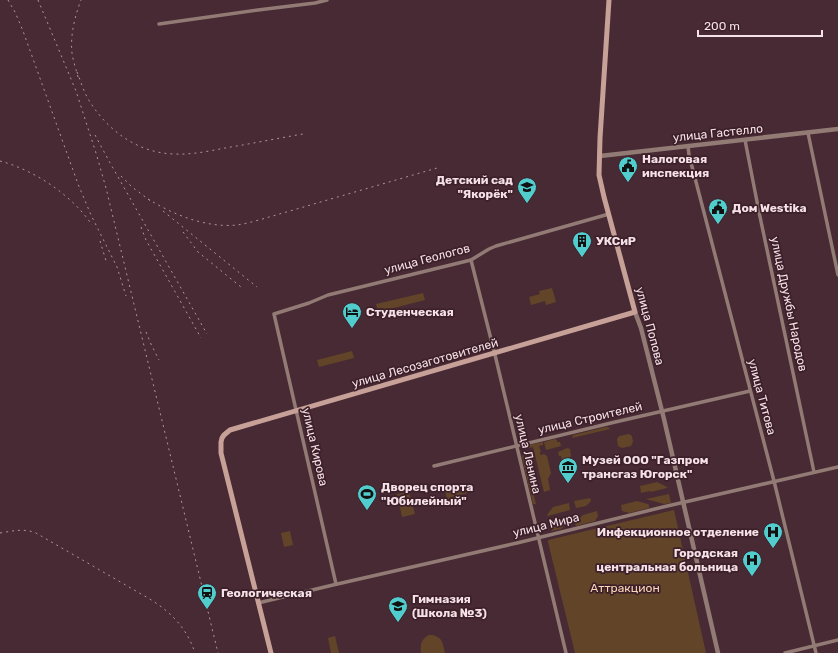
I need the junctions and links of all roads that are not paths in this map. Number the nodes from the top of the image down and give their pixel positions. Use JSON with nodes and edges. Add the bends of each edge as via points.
{"nodes":[{"id":1,"x":327,"y":0,"type":"edge"},
{"id":2,"x":609,"y":0,"type":"edge"},
{"id":3,"x":158,"y":24,"type":"dead end"},
{"id":4,"x":838,"y":129,"type":"edge"},
{"id":5,"x":808,"y":133,"type":"junction"},
{"id":6,"x":745,"y":140,"type":"junction"},
{"id":7,"x":688,"y":146,"type":"junction"},
{"id":8,"x":600,"y":156,"type":"junction"},
{"id":9,"x":609,"y":214,"type":"junction"},
{"id":10,"x":471,"y":260,"type":"junction"},
{"id":11,"x":838,"y":276,"type":"edge"},
{"id":12,"x":636,"y":312,"type":"junction"},
{"id":13,"x":274,"y":314,"type":"joint"},
{"id":14,"x":494,"y":354,"type":"junction"},
{"id":15,"x":750,"y":391,"type":"junction"},
{"id":16,"x":296,"y":411,"type":"junction"},
{"id":17,"x":662,"y":411,"type":"junction"},
{"id":18,"x":516,"y":445,"type":"junction"},
{"id":19,"x":434,"y":466,"type":"dead end"},
{"id":20,"x":838,"y":467,"type":"edge"},
{"id":21,"x":814,"y":472,"type":"junction"},
{"id":22,"x":774,"y":481,"type":"junction"},
{"id":23,"x":684,"y":502,"type":"junction"},
{"id":24,"x":538,"y":538,"type":"junction"},
{"id":25,"x":336,"y":584,"type":"junction"},
{"id":26,"x":258,"y":603,"type":"junction"},
{"id":27,"x":838,"y":640,"type":"edge"},
{"id":28,"x":814,"y":646,"type":"junction"},
{"id":29,"x":271,"y":653,"type":"edge"},
{"id":30,"x":566,"y":653,"type":"edge"},
{"id":31,"x":718,"y":653,"type":"edge"},
{"id":32,"x":785,"y":653,"type":"edge"},
{"id":33,"x":816,"y":653,"type":"edge"}],
"edges":[{"from":1,"to":3,"type":"street"},
{"from":2,"to":8,"type":"main road","name":"улица Попова"},
{"from":4,"to":5,"type":"street","name":"улица Гастелло"},
{"from":5,"to":6,"type":"street","name":"улица Гастелло"},
{"from":5,"to":11,"type":"street"},
{"from":6,"to":7,"type":"street","name":"улица Гастелло"},
{"from":6,"to":21,"type":"street","name":"улица Дружбы Народов"},
{"from":7,"to":8,"type":"street","name":"улица Гастелло"},
{"from":7,"to":15,"type":"street","name":"улица Титова"},
{"from":8,"to":9,"type":"main road","name":"улица Попова","via":[[600,181]]},
{"from":9,"to":10,"type":"street","name":"улица Геологов","via":[[496,246]]},
{"from":9,"to":12,"type":"main road","name":"улица Попова"},
{"from":10,"to":13,"type":"street","name":"улица Геологов","via":[[328,295]]},
{"from":10,"to":14,"type":"street","name":"улица Ленина"},
{"from":12,"to":14,"type":"main road","name":"улица Лесозаготовителей"},
{"from":12,"to":17,"type":"street","name":"улица Попова"},
{"from":13,"to":16,"type":"street","name":"улица Кирова"},
{"from":14,"to":16,"type":"main road","name":"улица Лесозаготовителей"},
{"from":14,"to":18,"type":"street","name":"улица Ленина"},
{"from":15,"to":17,"type":"street","name":"улица Строителей"},
{"from":15,"to":22,"type":"street","name":"улица Титова"},
{"from":16,"to":25,"type":"street","name":"улица Кирова"},
{"from":16,"to":26,"type":"main road","name":"улица Лесозаготовителей","via":[[230,430],[221,442],[221,453]]},
{"from":17,"to":18,"type":"street","name":"улица Строителей"},
{"from":17,"to":23,"type":"street","name":"улица Попова"},
{"from":18,"to":19,"type":"street","name":"улица Строителей"},
{"from":18,"to":24,"type":"street","name":"улица Ленина"},
{"from":20,"to":21,"type":"street","name":"улица Мира"},
{"from":21,"to":22,"type":"street","name":"улица Мира"},
{"from":22,"to":23,"type":"street","name":"улица Мира"},
{"from":22,"to":28,"type":"street","name":"улица Титова"},
{"from":23,"to":24,"type":"street","name":"улица Мира"},
{"from":23,"to":31,"type":"street","name":"улица Попова"},
{"from":24,"to":25,"type":"street","name":"улица Мира"},
{"from":24,"to":30,"type":"street","name":"улица Ленина"},
{"from":25,"to":26,"type":"street","name":"улица Мира"},
{"from":26,"to":29,"type":"main road"},
{"from":27,"to":28,"type":"street"},
{"from":28,"to":32,"type":"street"},
{"from":28,"to":33,"type":"street","name":"улица Титова"}]}
